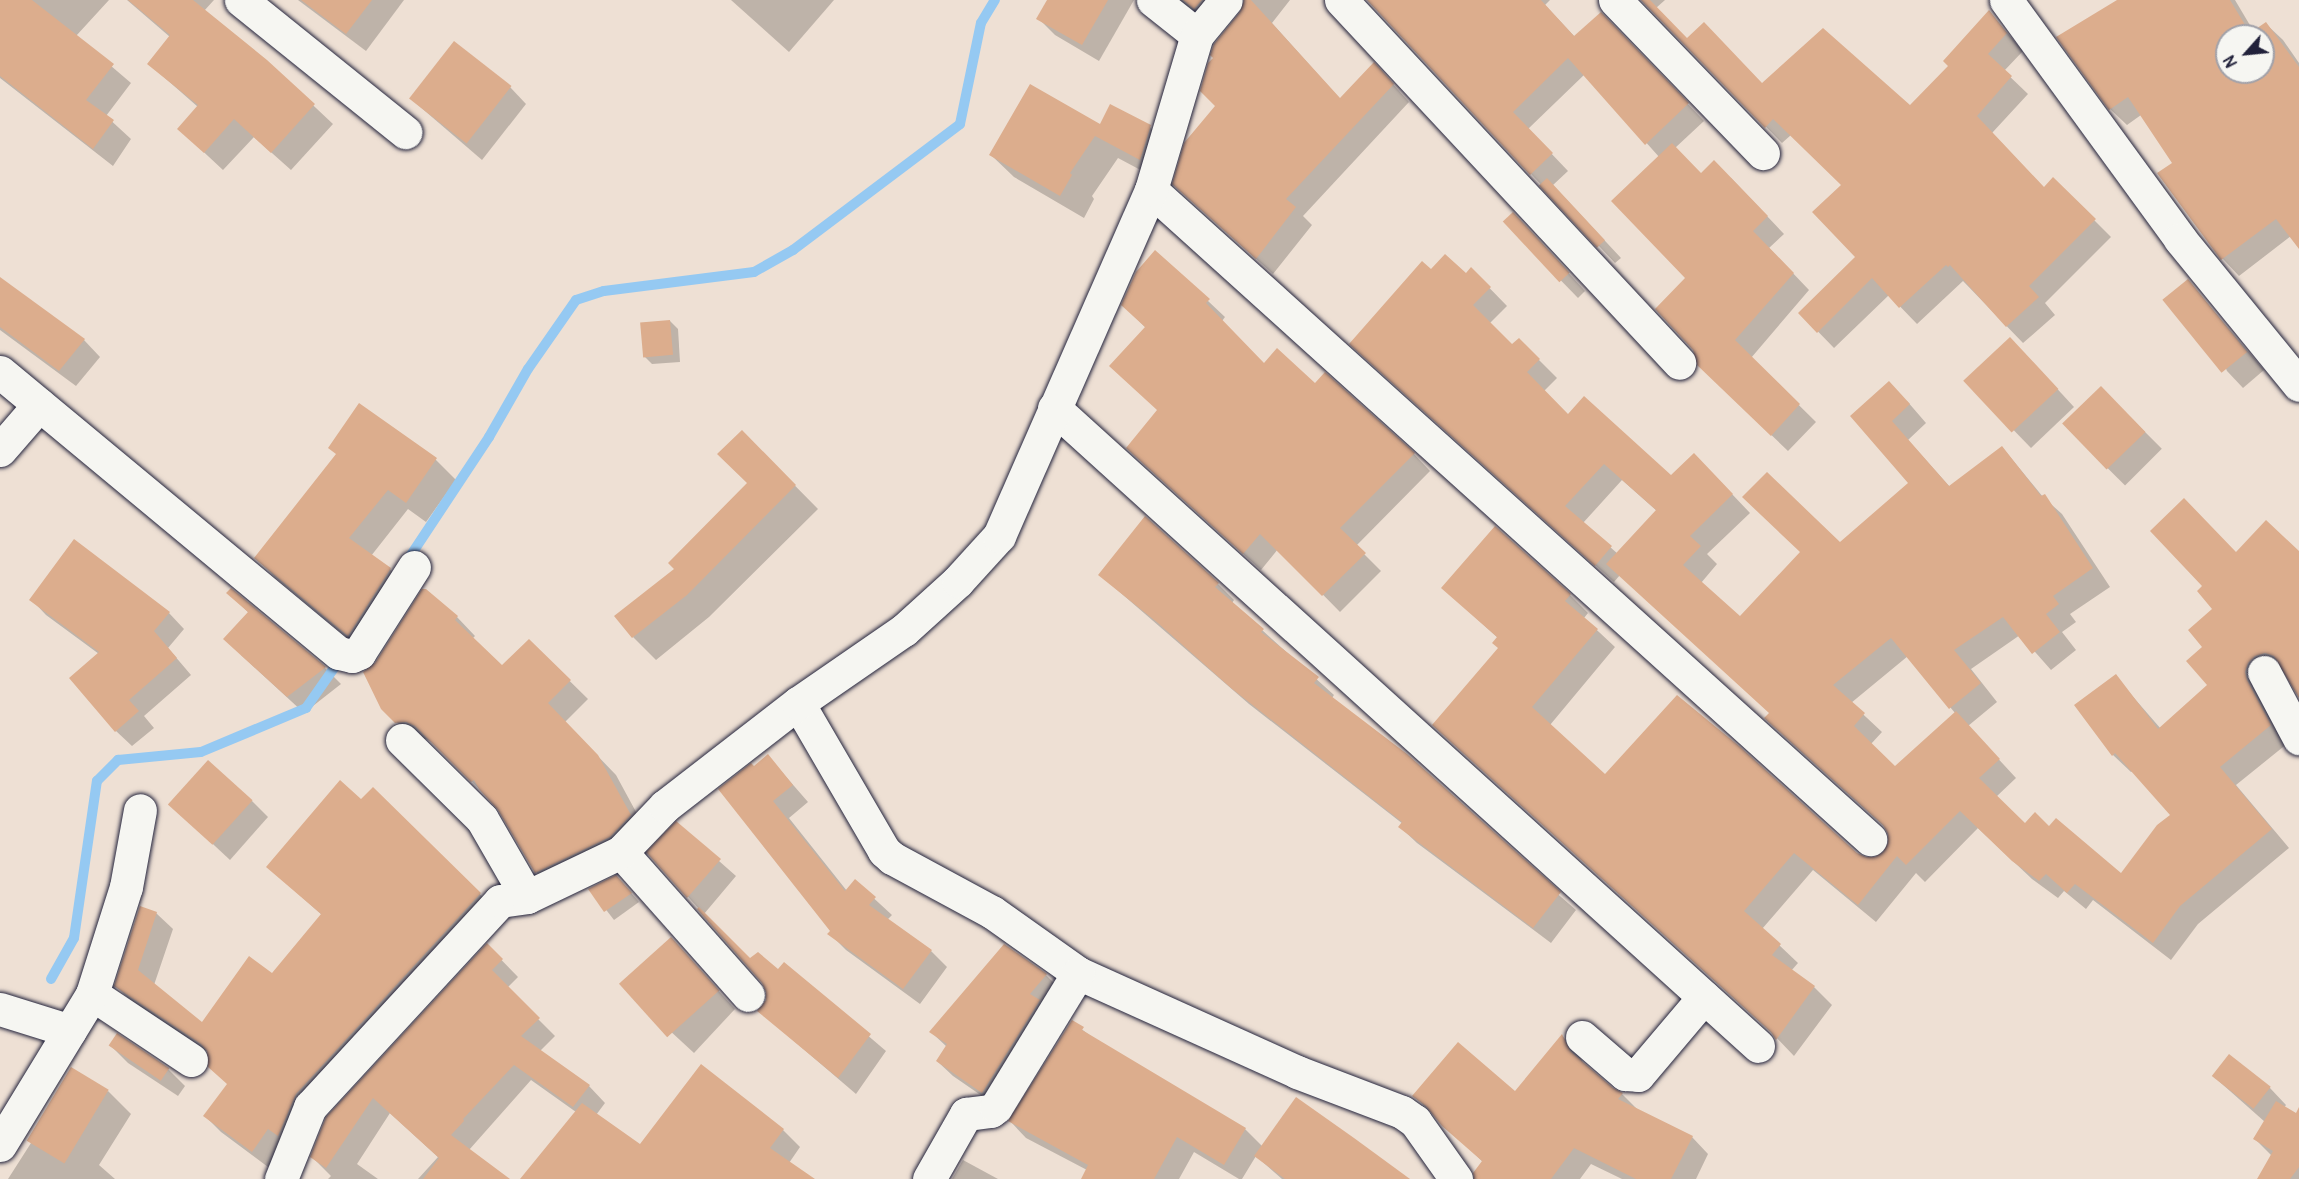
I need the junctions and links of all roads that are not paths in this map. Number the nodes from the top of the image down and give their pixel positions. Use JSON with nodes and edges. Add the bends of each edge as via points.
{"nodes":[{"id":1,"x":241,"y":0,"type":"edge"},
{"id":2,"x":1153,"y":0,"type":"edge"},
{"id":3,"x":1226,"y":0,"type":"edge"},
{"id":4,"x":1341,"y":0,"type":"edge"},
{"id":5,"x":1615,"y":0,"type":"edge"},
{"id":6,"x":2006,"y":0,"type":"edge"},
{"id":7,"x":1197,"y":35,"type":"junction"},
{"id":8,"x":405,"y":132,"type":"dead end"},
{"id":9,"x":1763,"y":153,"type":"dead end"},
{"id":10,"x":1151,"y":190,"type":"junction"},
{"id":11,"x":1679,"y":363,"type":"dead end"},
{"id":12,"x":0,"y":372,"type":"edge"},
{"id":13,"x":2299,"y":385,"type":"edge"},
{"id":14,"x":39,"y":405,"type":"junction"},
{"id":15,"x":1054,"y":408,"type":"junction"},
{"id":16,"x":0,"y":450,"type":"edge"},
{"id":17,"x":414,"y":567,"type":"dead end"},
{"id":18,"x":2265,"y":672,"type":"dead end"},
{"id":19,"x":798,"y":703,"type":"junction"},
{"id":20,"x":2299,"y":738,"type":"edge"},
{"id":21,"x":402,"y":740,"type":"dead end"},
{"id":22,"x":140,"y":810,"type":"dead end"},
{"id":23,"x":1870,"y":839,"type":"dead end"},
{"id":24,"x":621,"y":852,"type":"junction"},
{"id":25,"x":528,"y":897,"type":"junction"},
{"id":26,"x":1078,"y":973,"type":"junction"},
{"id":27,"x":93,"y":994,"type":"junction"},
{"id":28,"x":748,"y":995,"type":"dead end"},
{"id":29,"x":1704,"y":997,"type":"junction"},
{"id":30,"x":0,"y":1008,"type":"edge"},
{"id":31,"x":70,"y":1031,"type":"junction"},
{"id":32,"x":1582,"y":1037,"type":"dead end"},
{"id":33,"x":1758,"y":1046,"type":"dead end"},
{"id":34,"x":191,"y":1060,"type":"dead end"},
{"id":35,"x":0,"y":1145,"type":"edge"},
{"id":36,"x":281,"y":1179,"type":"edge"},
{"id":37,"x":929,"y":1179,"type":"edge"},
{"id":38,"x":1456,"y":1179,"type":"edge"}],
"edges":[{"from":1,"to":8,"type":"street"},
{"from":2,"to":7,"type":"street"},
{"from":3,"to":7,"type":"street"},
{"from":4,"to":11,"type":"street"},
{"from":5,"to":9,"type":"street"},
{"from":6,"to":13,"type":"street","via":[[2180,239]]},
{"from":7,"to":10,"type":"street"},
{"from":10,"to":15,"type":"street"},
{"from":10,"to":23,"type":"street"},
{"from":12,"to":14,"type":"street"},
{"from":14,"to":16,"type":"street"},
{"from":14,"to":17,"type":"street","via":[[339,653],[359,653]]},
{"from":15,"to":19,"type":"street","via":[[999,536],[904,630]]},
{"from":15,"to":29,"type":"street"},
{"from":18,"to":20,"type":"street"},
{"from":19,"to":24,"type":"street","via":[[665,806]]},
{"from":19,"to":26,"type":"street","via":[[884,852],[992,912]]},
{"from":21,"to":25,"type":"street","via":[[482,819]]},
{"from":22,"to":27,"type":"street","via":[[126,887]]},
{"from":24,"to":25,"type":"street"},
{"from":24,"to":28,"type":"street"},
{"from":25,"to":36,"type":"street","via":[[500,901],[310,1107]]},
{"from":26,"to":37,"type":"street","via":[[996,1107],[966,1114]]},
{"from":26,"to":38,"type":"street","via":[[1297,1071],[1402,1112],[1416,1121]]},
{"from":27,"to":31,"type":"street"},
{"from":27,"to":34,"type":"street"},
{"from":29,"to":32,"type":"street","via":[[1638,1075],[1625,1074]]},
{"from":29,"to":33,"type":"street"},
{"from":30,"to":31,"type":"street"},
{"from":31,"to":35,"type":"street"}]}
